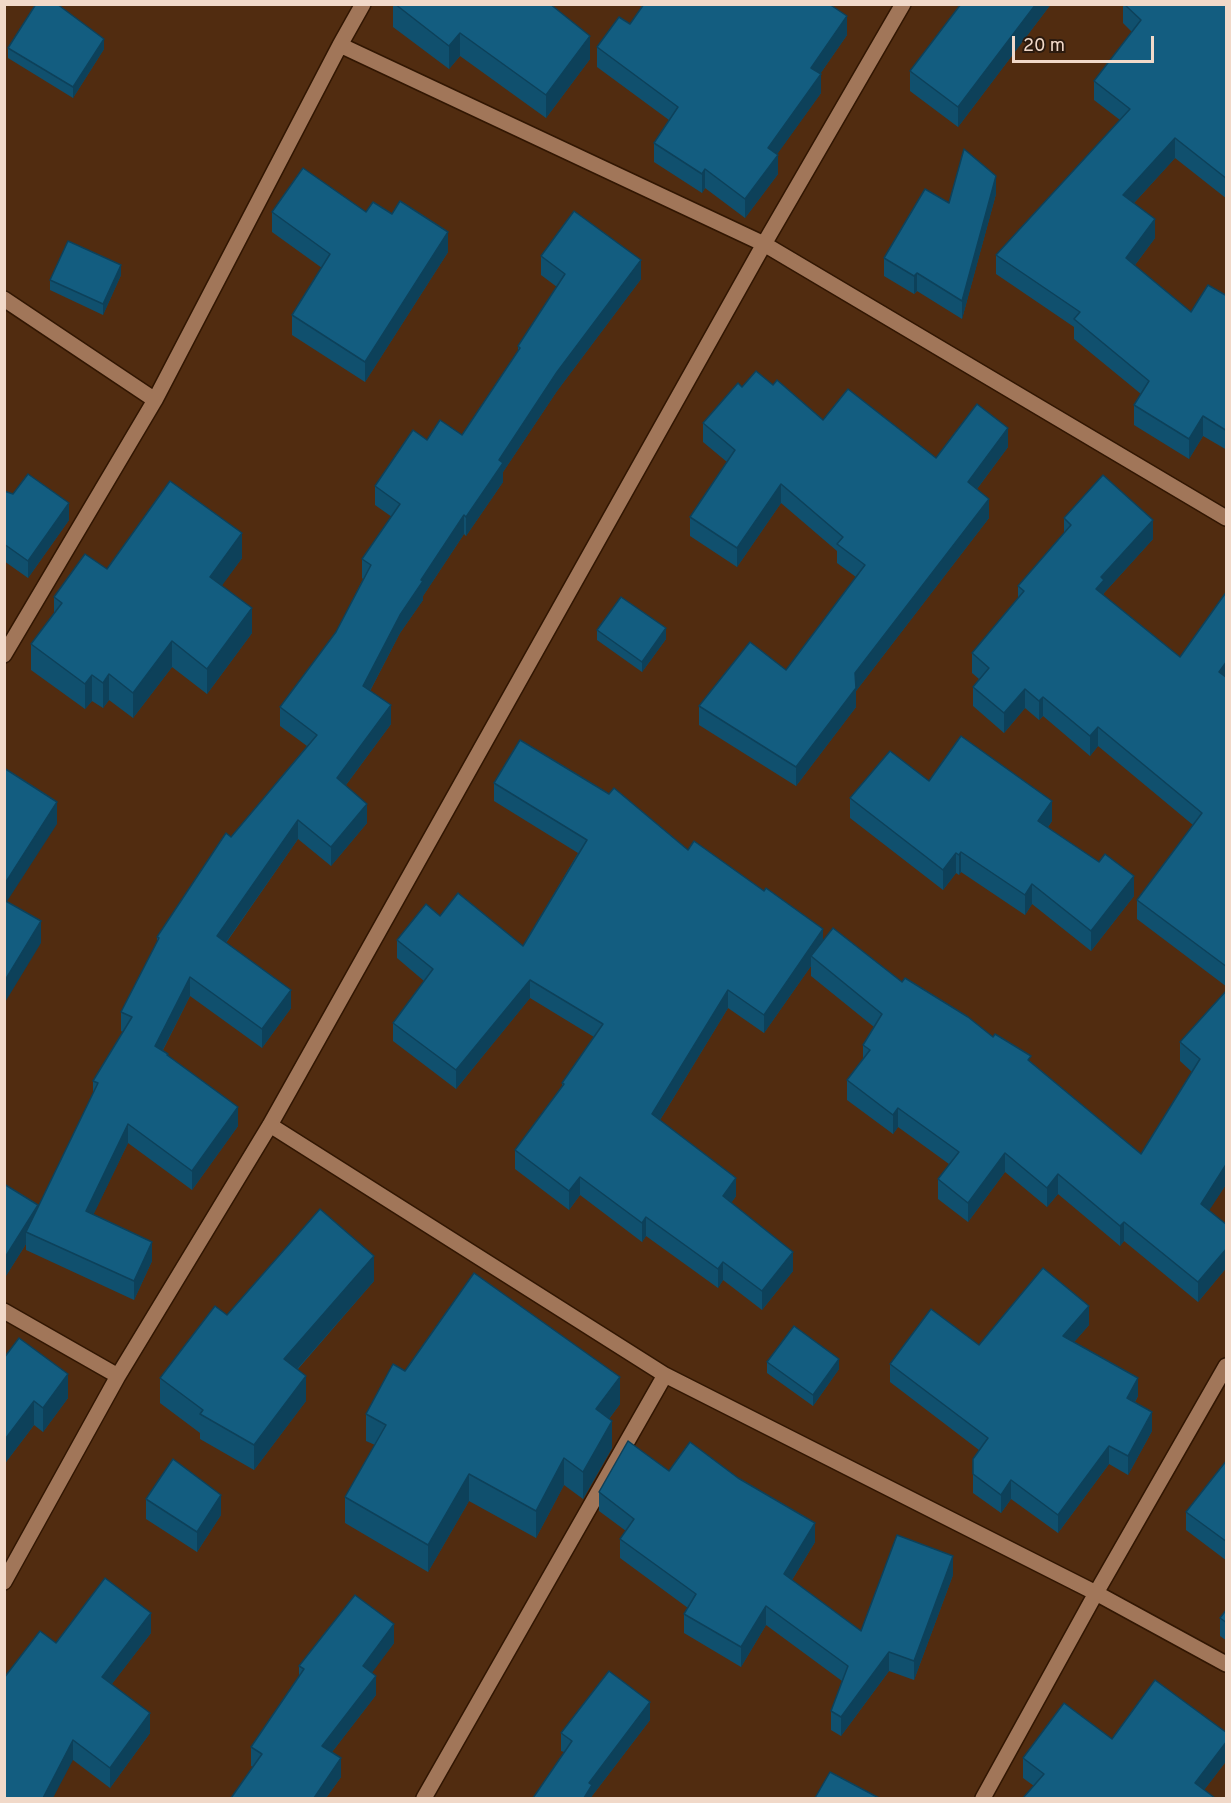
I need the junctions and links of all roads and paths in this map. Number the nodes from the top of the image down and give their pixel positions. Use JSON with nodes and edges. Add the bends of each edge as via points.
{"nodes":[{"id":1,"x":363,"y":4,"type":"edge"},
{"id":2,"x":903,"y":4,"type":"edge"},
{"id":3,"x":340,"y":45,"type":"junction"},
{"id":4,"x":764,"y":244,"type":"junction"},
{"id":5,"x":4,"y":299,"type":"edge"},
{"id":6,"x":155,"y":400,"type":"junction"},
{"id":7,"x":1227,"y":518,"type":"edge"},
{"id":8,"x":4,"y":655,"type":"edge"},
{"id":9,"x":270,"y":1125,"type":"junction"},
{"id":10,"x":4,"y":1311,"type":"edge"},
{"id":11,"x":1227,"y":1366,"type":"edge"},
{"id":12,"x":665,"y":1375,"type":"junction"},
{"id":13,"x":118,"y":1376,"type":"junction"},
{"id":14,"x":4,"y":1582,"type":"edge"},
{"id":15,"x":1096,"y":1593,"type":"junction"},
{"id":16,"x":1227,"y":1664,"type":"edge"},
{"id":17,"x":424,"y":1798,"type":"edge"},
{"id":18,"x":983,"y":1798,"type":"edge"}],
"edges":[{"from":1,"to":3,"type":"street"},
{"from":2,"to":4,"type":"street"},
{"from":3,"to":4,"type":"street"},
{"from":3,"to":6,"type":"street"},
{"from":4,"to":7,"type":"street"},
{"from":4,"to":9,"type":"street"},
{"from":5,"to":6,"type":"street"},
{"from":6,"to":8,"type":"street"},
{"from":9,"to":12,"type":"street"},
{"from":9,"to":13,"type":"street"},
{"from":10,"to":13,"type":"street"},
{"from":11,"to":15,"type":"street"},
{"from":12,"to":15,"type":"street"},
{"from":12,"to":17,"type":"street"},
{"from":13,"to":14,"type":"street"},
{"from":15,"to":16,"type":"street"},
{"from":15,"to":18,"type":"street"}]}
